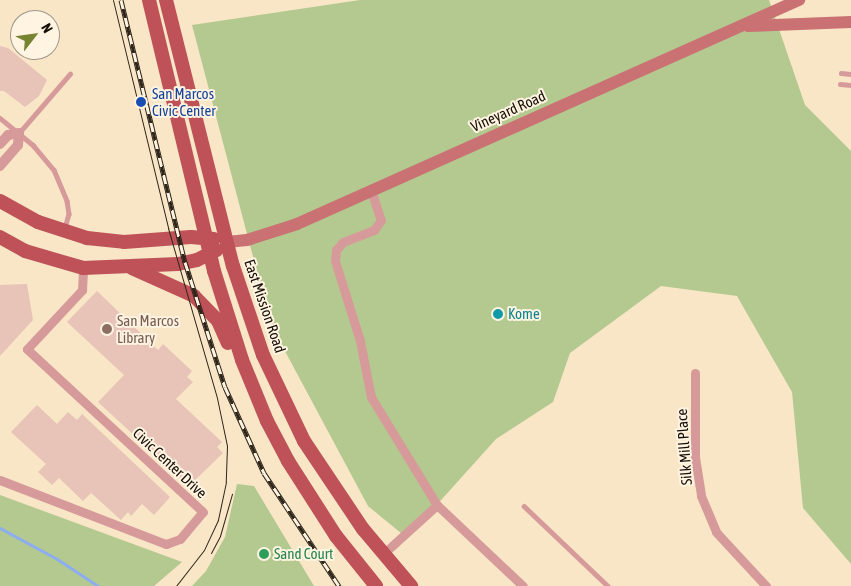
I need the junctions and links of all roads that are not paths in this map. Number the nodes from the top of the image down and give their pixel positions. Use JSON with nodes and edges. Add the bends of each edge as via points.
{"nodes":[{"id":1,"x":149,"y":0,"type":"edge"},
{"id":2,"x":166,"y":0,"type":"edge"},
{"id":3,"x":799,"y":0,"type":"edge"},
{"id":4,"x":851,"y":22,"type":"edge"},
{"id":5,"x":738,"y":27,"type":"junction"},
{"id":6,"x":841,"y":73,"type":"dead end"},
{"id":7,"x":70,"y":74,"type":"dead end"},
{"id":8,"x":851,"y":74,"type":"edge"},
{"id":9,"x":840,"y":84,"type":"dead end"},
{"id":10,"x":851,"y":85,"type":"edge"},
{"id":11,"x":0,"y":118,"type":"edge"},
{"id":12,"x":19,"y":133,"type":"junction"},
{"id":13,"x":0,"y":144,"type":"edge"},
{"id":14,"x":0,"y":166,"type":"edge"},
{"id":15,"x":371,"y":190,"type":"junction"},
{"id":16,"x":0,"y":201,"type":"edge"},
{"id":17,"x":64,"y":232,"type":"junction"},
{"id":18,"x":0,"y":237,"type":"edge"},
{"id":19,"x":206,"y":238,"type":"junction"},
{"id":20,"x":227,"y":242,"type":"junction"},
{"id":21,"x":210,"y":255,"type":"junction"},
{"id":22,"x":83,"y":268,"type":"junction"},
{"id":23,"x":131,"y":268,"type":"junction"},
{"id":24,"x":695,"y":373,"type":"dead end"},
{"id":25,"x":267,"y":422,"type":"junction"},
{"id":26,"x":0,"y":480,"type":"edge"},
{"id":27,"x":437,"y":505,"type":"junction"},
{"id":28,"x":524,"y":506,"type":"dead end"},
{"id":29,"x":383,"y":554,"type":"junction"},
{"id":30,"x":376,"y":586,"type":"edge"},
{"id":31,"x":411,"y":586,"type":"edge"},
{"id":32,"x":523,"y":586,"type":"edge"},
{"id":33,"x":608,"y":586,"type":"edge"},
{"id":34,"x":766,"y":586,"type":"edge"}],
"edges":[{"from":1,"to":19,"type":"main road"},
{"from":2,"to":20,"type":"main road","name":"East Mission Road"},
{"from":3,"to":5,"type":"main road","name":"Vineyard Road"},
{"from":4,"to":5,"type":"main road"},
{"from":5,"to":15,"type":"main road","name":"Vineyard Road"},
{"from":6,"to":8,"type":"lane"},
{"from":7,"to":12,"type":"lane"},
{"from":9,"to":10,"type":"lane"},
{"from":11,"to":12,"type":"lane"},
{"from":12,"to":13,"type":"street","via":[[8,135]]},
{"from":12,"to":14,"type":"street","via":[[18,145]]},
{"from":12,"to":17,"type":"lane","via":[[54,170],[62,186],[69,214]]},
{"from":15,"to":20,"type":"main road","name":"Vineyard Road","via":[[297,224],[247,240]]},
{"from":15,"to":27,"type":"street","via":[[381,220],[374,230],[343,242],[336,250],[334,261],[360,341],[372,397]]},
{"from":16,"to":17,"type":"main road"},
{"from":17,"to":19,"type":"main road","via":[[124,242]]},
{"from":18,"to":22,"type":"main road","via":[[25,250]]},
{"from":19,"to":20,"type":"main road"},
{"from":19,"to":21,"type":"main road"},
{"from":20,"to":21,"type":"main road"},
{"from":20,"to":29,"type":"main road","name":"East Mission Road","via":[[249,316],[289,412],[304,441]]},
{"from":21,"to":23,"type":"main road","via":[[178,264]]},
{"from":21,"to":25,"type":"main road","via":[[227,315]]},
{"from":22,"to":23,"type":"main road"},
{"from":22,"to":26,"type":"street","name":"Civic Center Drive","via":[[82,290],[27,349],[203,512],[180,539],[166,544]]},
{"from":23,"to":25,"type":"main road","via":[[153,279],[174,284],[210,310]]},
{"from":24,"to":34,"type":"street","name":"Silk Mill Place","via":[[695,457],[701,496],[716,532]]},
{"from":25,"to":30,"type":"main road","via":[[309,497]]},
{"from":27,"to":29,"type":"street"},
{"from":27,"to":32,"type":"street"},
{"from":28,"to":33,"type":"lane"},
{"from":29,"to":31,"type":"main road","name":"East Mission Road"}]}
